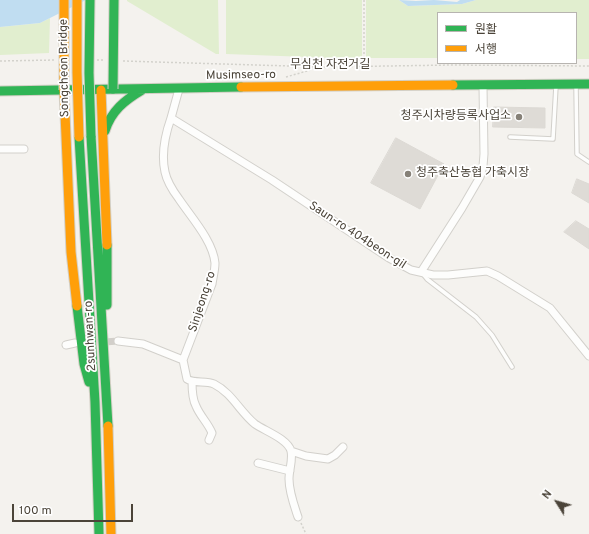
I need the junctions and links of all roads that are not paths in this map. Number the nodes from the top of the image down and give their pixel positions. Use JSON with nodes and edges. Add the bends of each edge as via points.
{"nodes":[{"id":1,"x":64,"y":0,"type":"edge"},
{"id":2,"x":76,"y":0,"type":"edge"},
{"id":3,"x":90,"y":0,"type":"edge"},
{"id":4,"x":114,"y":0,"type":"edge"},
{"id":5,"x":576,"y":84,"type":"junction"},
{"id":6,"x":589,"y":84,"type":"edge"},
{"id":7,"x":483,"y":86,"type":"junction"},
{"id":8,"x":556,"y":86,"type":"junction"},
{"id":9,"x":179,"y":88,"type":"junction"},
{"id":10,"x":113,"y":89,"type":"junction"},
{"id":11,"x":144,"y":89,"type":"junction"},
{"id":12,"x":64,"y":90,"type":"junction"},
{"id":13,"x":101,"y":90,"type":"junction"},
{"id":14,"x":0,"y":91,"type":"edge"},
{"id":15,"x":171,"y":118,"type":"junction"},
{"id":16,"x":102,"y":124,"type":"junction"},
{"id":17,"x":66,"y":132,"type":"junction"},
{"id":18,"x":79,"y":136,"type":"joint"},
{"id":19,"x":91,"y":136,"type":"joint"},
{"id":20,"x":510,"y":136,"type":"dead end"},
{"id":21,"x":102,"y":141,"type":"junction"},
{"id":22,"x":0,"y":149,"type":"edge"},
{"id":23,"x":24,"y":149,"type":"dead end"},
{"id":24,"x":589,"y":162,"type":"edge"},
{"id":25,"x":421,"y":272,"type":"junction"},
{"id":26,"x":118,"y":341,"type":"tunnel mouth"},
{"id":27,"x":75,"y":343,"type":"dead end"},
{"id":28,"x":66,"y":345,"type":"dead end"},
{"id":29,"x":589,"y":356,"type":"edge"},
{"id":30,"x":183,"y":360,"type":"junction"},
{"id":31,"x":512,"y":367,"type":"dead end"},
{"id":32,"x":192,"y":381,"type":"junction"},
{"id":33,"x":95,"y":402,"type":"junction"},
{"id":34,"x":108,"y":426,"type":"junction"},
{"id":35,"x":209,"y":440,"type":"dead end"},
{"id":36,"x":343,"y":447,"type":"dead end"},
{"id":37,"x":291,"y":451,"type":"junction"},
{"id":38,"x":258,"y":463,"type":"dead end"},
{"id":39,"x":290,"y":471,"type":"junction"},
{"id":40,"x":298,"y":517,"type":"road end"},
{"id":41,"x":99,"y":534,"type":"edge"},
{"id":42,"x":111,"y":534,"type":"edge"}],
"edges":[{"from":1,"to":12,"type":"street","bridge":true},
{"from":2,"to":18,"type":"street","name":"Songcheon Bridge","bridge":true},
{"from":3,"to":19,"type":"street","name":"Songcheon Bridge","bridge":true},
{"from":4,"to":10,"type":"street","bridge":true},
{"from":5,"to":6,"type":"street","name":"Musimseo-ro"},
{"from":5,"to":8,"type":"street","name":"Musimseo-ro"},
{"from":5,"to":24,"type":"lane","via":[[577,154]]},
{"from":7,"to":8,"type":"street","name":"Musimseo-ro"},
{"from":7,"to":9,"type":"street","name":"Musimseo-ro"},
{"from":7,"to":25,"type":"street","via":[[484,154],[480,177]]},
{"from":8,"to":20,"type":"lane","via":[[553,139]]},
{"from":9,"to":11,"type":"street","name":"Musimseo-ro"},
{"from":9,"to":15,"type":"street"},
{"from":10,"to":11,"type":"street","name":"Musimseo-ro"},
{"from":10,"to":13,"type":"street","name":"Musimseo-ro"},
{"from":11,"to":21,"type":"street","via":[[116,108],[106,126]]},
{"from":12,"to":13,"type":"street","name":"Musimseo-ro"},
{"from":12,"to":14,"type":"street","name":"Musimseo-ro"},
{"from":12,"to":17,"type":"street"},
{"from":13,"to":16,"type":"street"},
{"from":15,"to":25,"type":"street","name":"Saun-ro 404beon-gil","via":[[272,180],[389,258],[411,270]]},
{"from":15,"to":30,"type":"street","name":"Sinjeong-ro","via":[[164,146],[165,174],[172,189],[207,240],[215,263],[212,284]]},
{"from":16,"to":17,"type":"street","via":[[93,116],[81,115]]},
{"from":16,"to":21,"type":"street"},
{"from":17,"to":33,"type":"street","via":[[71,252],[84,364]]},
{"from":18,"to":33,"type":"street","name":"2sunhwan-ro"},
{"from":19,"to":34,"type":"street","name":"2sunhwan-ro"},
{"from":21,"to":34,"type":"street","via":[[113,400]]},
{"from":22,"to":23,"type":"street"},
{"from":25,"to":29,"type":"street","name":"Saun-ro 404beon-gil","via":[[448,275],[487,271],[498,276],[550,308]]},
{"from":25,"to":31,"type":"lane","via":[[476,317],[492,335]]},
{"from":26,"to":30,"type":"street","via":[[143,344]]},
{"from":27,"to":28,"type":"street"},
{"from":30,"to":32,"type":"street","via":[[187,379]]},
{"from":32,"to":35,"type":"street","via":[[195,406],[212,433]]},
{"from":32,"to":37,"type":"street","via":[[212,383],[222,389],[250,420],[284,442]]},
{"from":33,"to":41,"type":"street","name":"2sunhwan-ro"},
{"from":34,"to":42,"type":"street","name":"2sunhwan-ro"},
{"from":36,"to":37,"type":"street","via":[[328,459]]},
{"from":37,"to":39,"type":"street"},
{"from":38,"to":39,"type":"street"},
{"from":39,"to":40,"type":"street","via":[[291,495]]}]}
